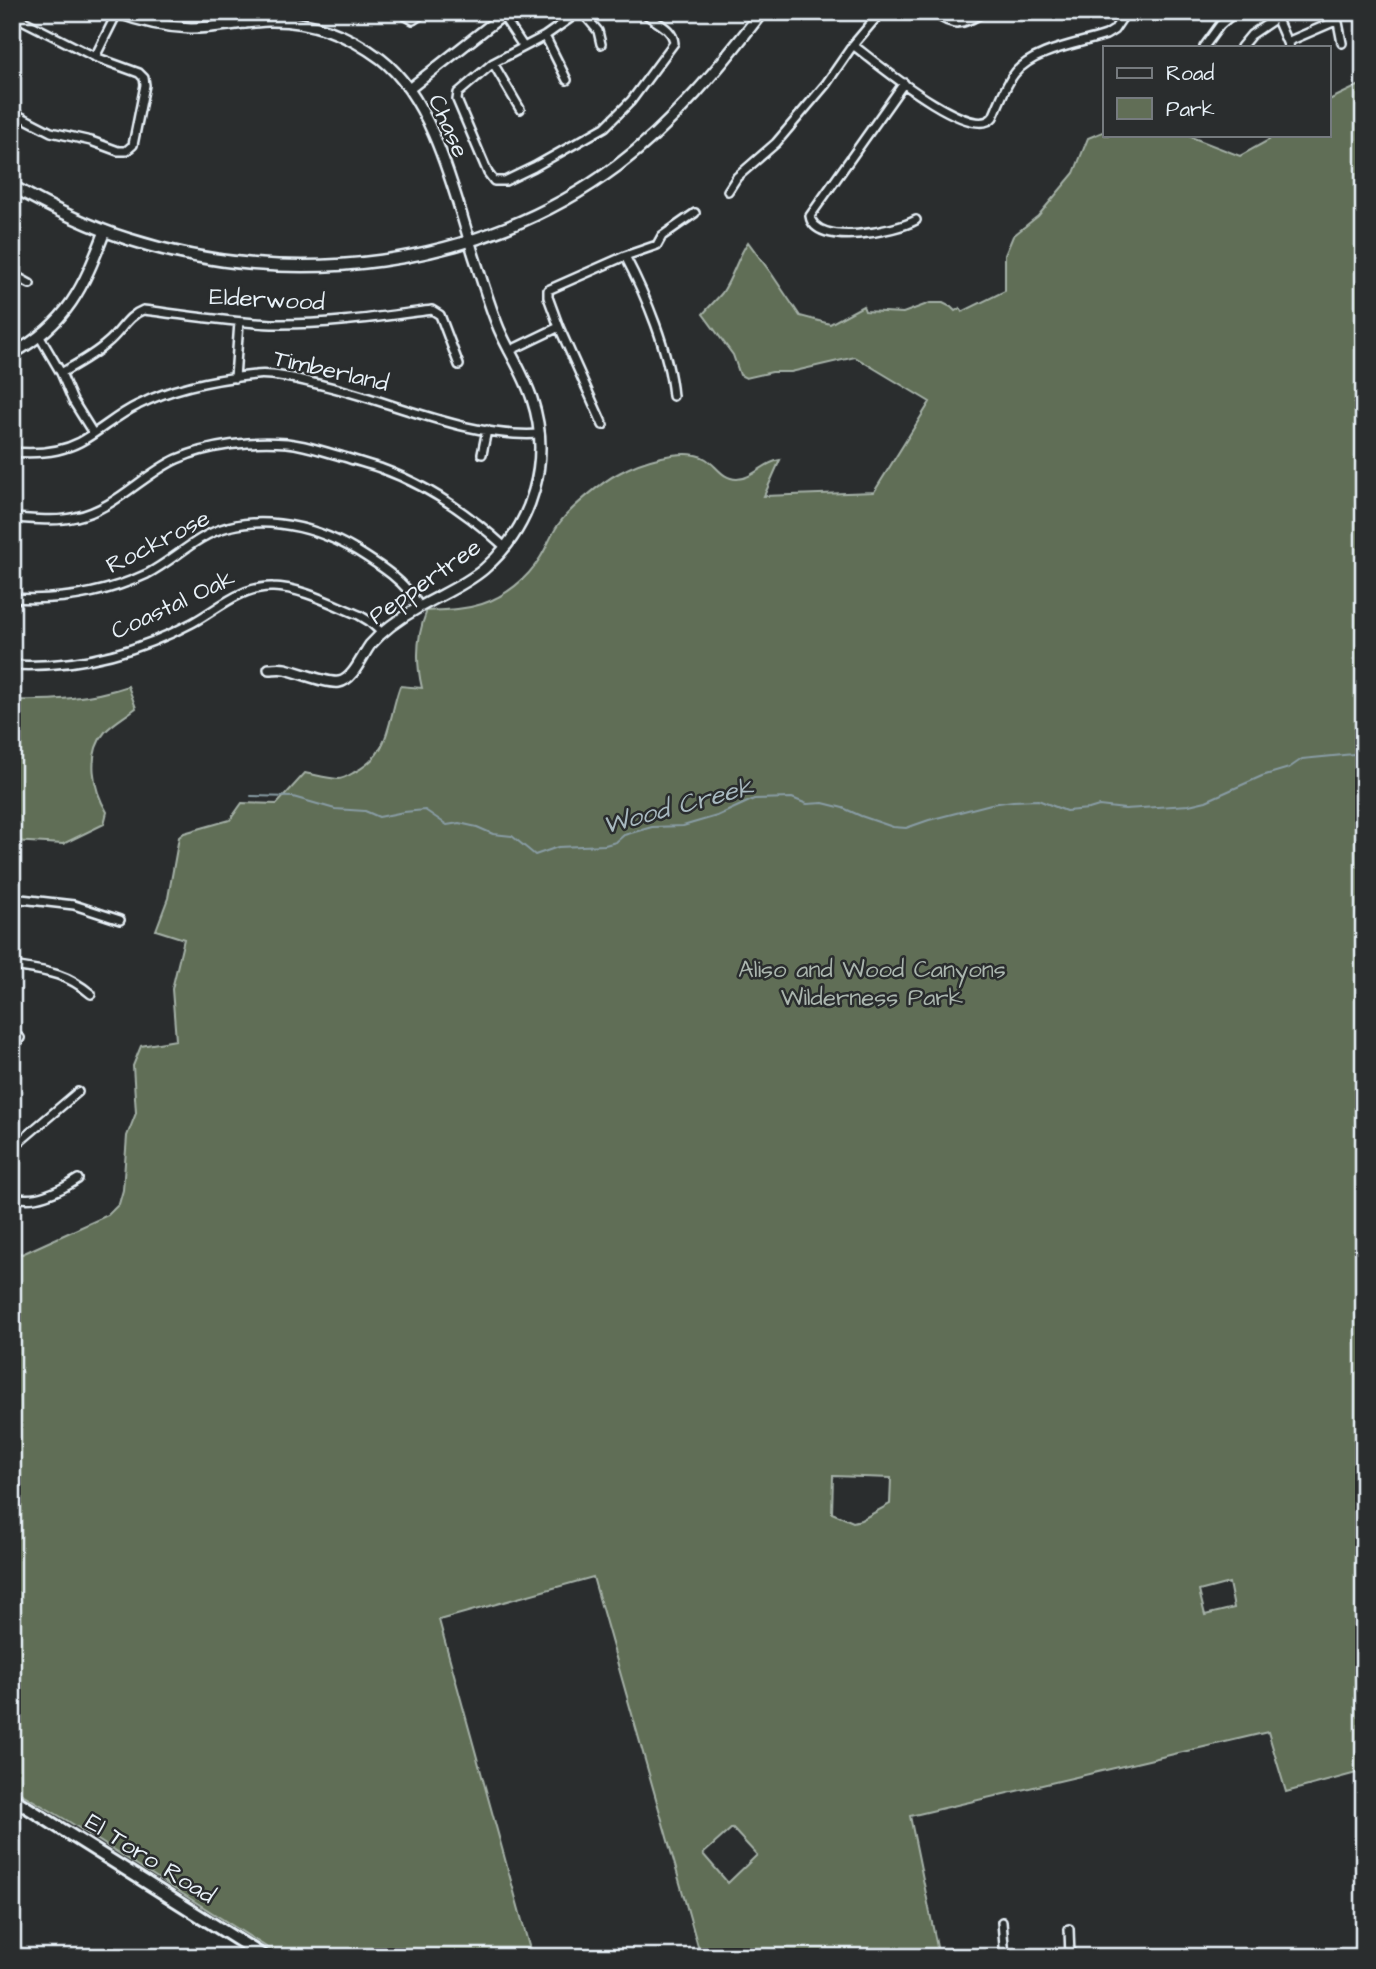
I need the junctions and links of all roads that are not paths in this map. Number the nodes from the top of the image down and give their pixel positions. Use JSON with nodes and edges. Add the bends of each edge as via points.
{"nodes":[{"id":1,"x":243,"y":12,"type":"edge"},
{"id":2,"x":399,"y":12,"type":"edge"},
{"id":3,"x":425,"y":12,"type":"edge"},
{"id":4,"x":581,"y":12,"type":"edge"},
{"id":5,"x":644,"y":12,"type":"edge"},
{"id":6,"x":762,"y":12,"type":"edge"},
{"id":7,"x":881,"y":12,"type":"edge"},
{"id":8,"x":933,"y":12,"type":"edge"},
{"id":9,"x":984,"y":12,"type":"edge"},
{"id":10,"x":1126,"y":12,"type":"edge"},
{"id":11,"x":1234,"y":12,"type":"edge"},
{"id":12,"x":1285,"y":12,"type":"edge"},
{"id":13,"x":116,"y":13,"type":"edge"},
{"id":14,"x":505,"y":14,"type":"edge"},
{"id":15,"x":12,"y":15,"type":"edge"},
{"id":16,"x":1337,"y":16,"type":"edge"},
{"id":17,"x":1276,"y":17,"type":"junction"},
{"id":18,"x":245,"y":24,"type":"junction"},
{"id":19,"x":545,"y":36,"type":"junction"},
{"id":20,"x":1342,"y":43,"type":"dead end"},
{"id":21,"x":601,"y":44,"type":"dead end"},
{"id":22,"x":1288,"y":45,"type":"edge"},
{"id":23,"x":853,"y":46,"type":"junction"},
{"id":24,"x":1205,"y":46,"type":"edge"},
{"id":25,"x":1242,"y":46,"type":"edge"},
{"id":26,"x":523,"y":47,"type":"junction"},
{"id":27,"x":95,"y":57,"type":"junction"},
{"id":28,"x":493,"y":64,"type":"junction"},
{"id":29,"x":567,"y":80,"type":"dead end"},
{"id":30,"x":904,"y":83,"type":"junction"},
{"id":31,"x":409,"y":89,"type":"junction"},
{"id":32,"x":520,"y":109,"type":"dead end"},
{"id":33,"x":12,"y":112,"type":"edge"},
{"id":34,"x":12,"y":186,"type":"edge"},
{"id":35,"x":728,"y":191,"type":"dead end"},
{"id":36,"x":695,"y":213,"type":"dead end"},
{"id":37,"x":916,"y":220,"type":"dead end"},
{"id":38,"x":105,"y":231,"type":"junction"},
{"id":39,"x":470,"y":242,"type":"junction"},
{"id":40,"x":625,"y":256,"type":"junction"},
{"id":41,"x":13,"y":276,"type":"edge"},
{"id":42,"x":30,"y":284,"type":"dead end"},
{"id":43,"x":239,"y":322,"type":"junction"},
{"id":44,"x":559,"y":327,"type":"junction"},
{"id":45,"x":40,"y":337,"type":"junction"},
{"id":46,"x":509,"y":351,"type":"junction"},
{"id":47,"x":12,"y":354,"type":"edge"},
{"id":48,"x":459,"y":365,"type":"dead end"},
{"id":49,"x":61,"y":373,"type":"junction"},
{"id":50,"x":235,"y":378,"type":"junction"},
{"id":51,"x":673,"y":396,"type":"dead end"},
{"id":52,"x":603,"y":425,"type":"dead end"},
{"id":53,"x":487,"y":430,"type":"junction"},
{"id":54,"x":93,"y":433,"type":"junction"},
{"id":55,"x":540,"y":434,"type":"junction"},
{"id":56,"x":12,"y":452,"type":"edge"},
{"id":57,"x":482,"y":454,"type":"dead end"},
{"id":58,"x":12,"y":518,"type":"edge"},
{"id":59,"x":505,"y":547,"type":"junction"},
{"id":60,"x":12,"y":598,"type":"edge"},
{"id":61,"x":420,"y":607,"type":"junction"},
{"id":62,"x":382,"y":633,"type":"junction"},
{"id":63,"x":12,"y":665,"type":"edge"},
{"id":64,"x":269,"y":669,"type":"dead end"},
{"id":65,"x":12,"y":898,"type":"edge"},
{"id":66,"x":120,"y":920,"type":"dead end"},
{"id":67,"x":12,"y":966,"type":"edge"},
{"id":68,"x":91,"y":995,"type":"dead end"},
{"id":69,"x":20,"y":1038,"type":"dead end"},
{"id":70,"x":12,"y":1051,"type":"edge"},
{"id":71,"x":78,"y":1092,"type":"dead end"},
{"id":72,"x":12,"y":1148,"type":"edge"},
{"id":73,"x":78,"y":1179,"type":"dead end"},
{"id":74,"x":12,"y":1194,"type":"edge"},
{"id":75,"x":12,"y":1798,"type":"edge"},
{"id":76,"x":1002,"y":1922,"type":"dead end"},
{"id":77,"x":1069,"y":1929,"type":"dead end"},
{"id":78,"x":265,"y":1957,"type":"edge"},
{"id":79,"x":1006,"y":1957,"type":"edge"},
{"id":80,"x":1070,"y":1957,"type":"edge"}],
"edges":[{"from":1,"to":18,"type":"street"},
{"from":2,"to":3,"type":"street","via":[[414,20]]},
{"from":4,"to":19,"type":"street"},
{"from":4,"to":21,"type":"street","via":[[598,32]]},
{"from":5,"to":28,"type":"street","via":[[675,39],[631,101],[605,127],[499,182],[488,173],[457,96]]},
{"from":6,"to":39,"type":"main road","via":[[701,88],[633,153],[537,215]]},
{"from":7,"to":23,"type":"street"},
{"from":8,"to":9,"type":"street","via":[[956,24]]},
{"from":10,"to":30,"type":"street","via":[[1106,35],[1030,60],[1015,73],[993,117],[984,124],[941,109]]},
{"from":11,"to":24,"type":"street"},
{"from":12,"to":17,"type":"street"},
{"from":13,"to":18,"type":"street","name":"Chase","via":[[170,27]]},
{"from":13,"to":27,"type":"street"},
{"from":14,"to":26,"type":"street"},
{"from":14,"to":31,"type":"street"},
{"from":15,"to":27,"type":"street"},
{"from":16,"to":20,"type":"street"},
{"from":16,"to":22,"type":"street"},
{"from":17,"to":22,"type":"street"},
{"from":17,"to":25,"type":"street"},
{"from":18,"to":31,"type":"street","name":"Chase","via":[[294,22],[341,34],[384,61]]},
{"from":19,"to":26,"type":"street"},
{"from":19,"to":29,"type":"street"},
{"from":23,"to":30,"type":"street"},
{"from":23,"to":35,"type":"street","via":[[776,143],[737,177]]},
{"from":26,"to":28,"type":"street"},
{"from":27,"to":33,"type":"street","via":[[145,78],[133,145],[126,151],[51,132]]},
{"from":28,"to":32,"type":"street"},
{"from":30,"to":37,"type":"street","via":[[810,216],[822,230],[852,235]]},
{"from":31,"to":39,"type":"street","name":"Chase","via":[[429,121]]},
{"from":34,"to":38,"type":"main road"},
{"from":36,"to":40,"type":"street","via":[[662,236],[657,245]]},
{"from":38,"to":39,"type":"main road","via":[[213,259],[297,267],[354,264]]},
{"from":38,"to":45,"type":"street","via":[[75,299]]},
{"from":39,"to":46,"type":"street","name":"Peppertree"},
{"from":40,"to":44,"type":"street","via":[[548,290]]},
{"from":40,"to":51,"type":"street","via":[[649,308],[671,374]]},
{"from":41,"to":42,"type":"street"},
{"from":43,"to":48,"type":"street","name":"Elderwood","via":[[333,323],[432,310],[440,315]]},
{"from":43,"to":49,"type":"street","name":"Elderwood","via":[[144,310],[134,313],[106,345]]},
{"from":43,"to":50,"type":"street"},
{"from":44,"to":46,"type":"street"},
{"from":44,"to":52,"type":"street"},
{"from":45,"to":47,"type":"street"},
{"from":45,"to":49,"type":"street"},
{"from":46,"to":55,"type":"street","name":"Peppertree","via":[[531,395]]},
{"from":49,"to":54,"type":"street"},
{"from":50,"to":53,"type":"street","name":"Timberland","via":[[259,374],[312,382]]},
{"from":50,"to":54,"type":"street","name":"Timberland","via":[[162,394]]},
{"from":53,"to":55,"type":"street","name":"Timberland"},
{"from":53,"to":57,"type":"street"},
{"from":54,"to":56,"type":"street","name":"Timberland","via":[[64,448]]},
{"from":55,"to":59,"type":"street","name":"Peppertree","via":[[532,500]]},
{"from":58,"to":59,"type":"street","via":[[76,517],[197,452],[286,443],[412,481],[459,510]]},
{"from":59,"to":61,"type":"street","name":"Peppertree","via":[[468,581]]},
{"from":60,"to":61,"type":"street","name":"Rockrose","via":[[58,598],[101,591],[146,574],[218,531],[268,523],[306,528],[339,540],[400,580]]},
{"from":61,"to":62,"type":"street","name":"Peppertree"},
{"from":62,"to":63,"type":"street","name":"Coastal Oak","via":[[359,615],[272,586],[237,595],[193,622],[120,653],[72,663]]},
{"from":62,"to":64,"type":"street","name":"Peppertree","via":[[346,680],[337,683]]},
{"from":65,"to":66,"type":"street","via":[[74,905]]},
{"from":67,"to":68,"type":"street","via":[[66,977]]},
{"from":69,"to":70,"type":"street"},
{"from":71,"to":72,"type":"street"},
{"from":73,"to":74,"type":"street","via":[[61,1191],[22,1199]]},
{"from":75,"to":78,"type":"main road","name":"El Toro Road"},
{"from":76,"to":79,"type":"street"},
{"from":77,"to":80,"type":"street"}]}
